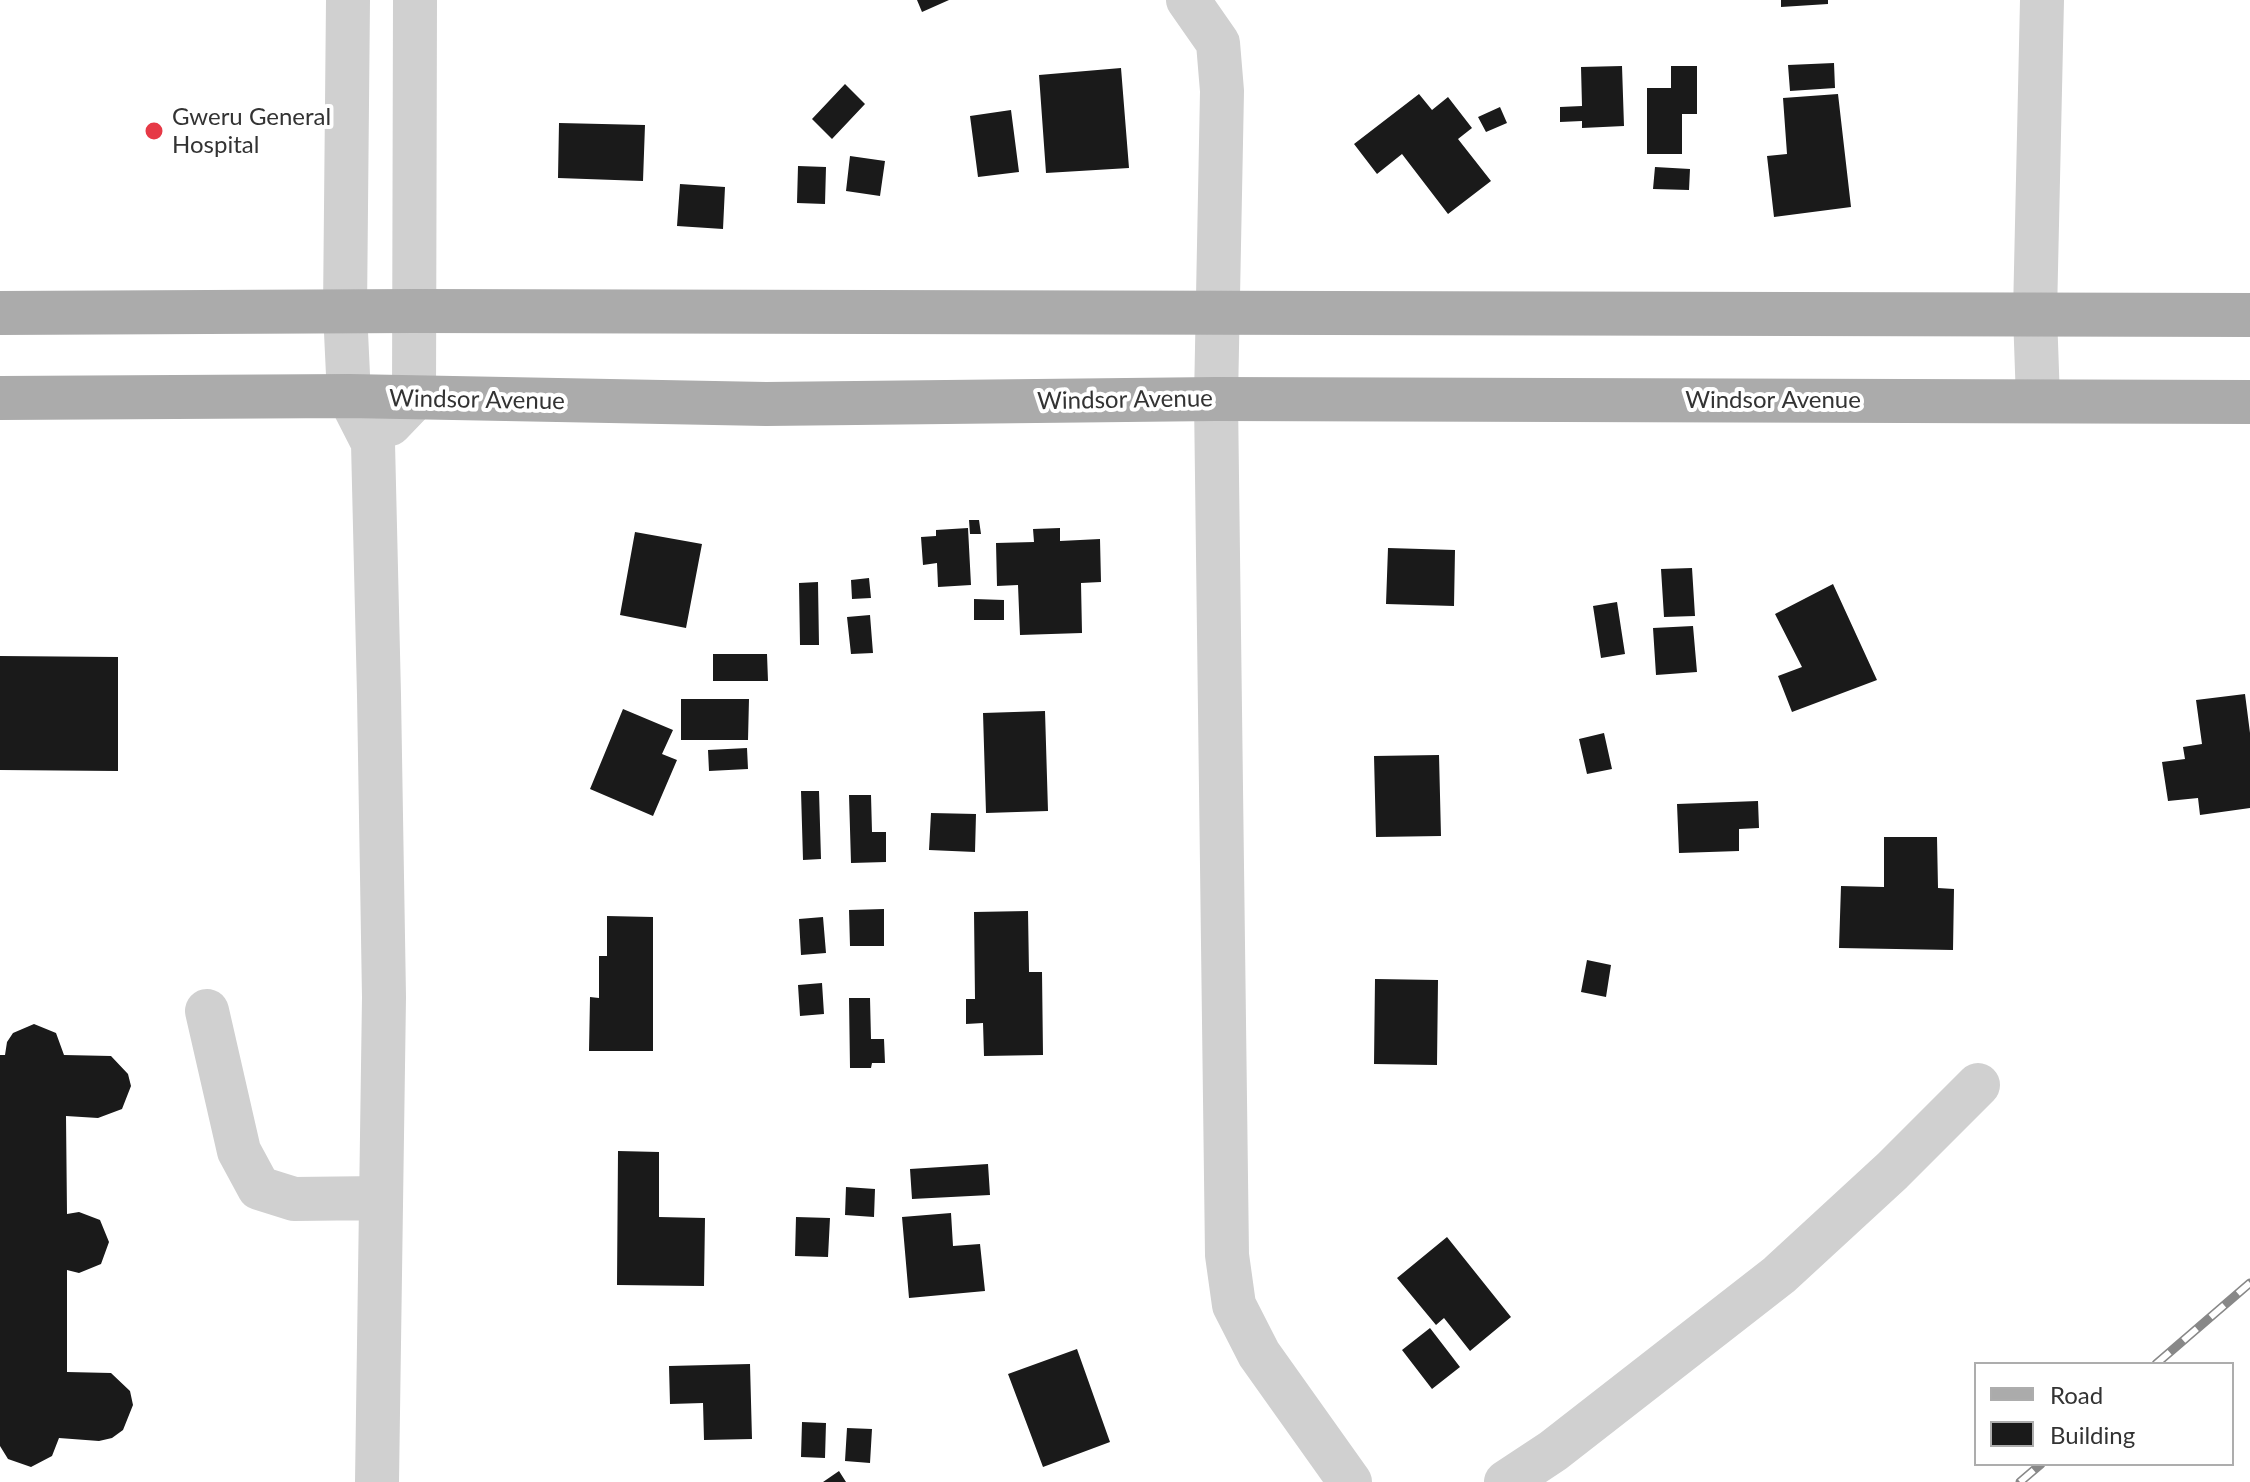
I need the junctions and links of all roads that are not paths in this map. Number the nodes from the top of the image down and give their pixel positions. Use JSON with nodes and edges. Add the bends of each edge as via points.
{"nodes":[{"id":1,"x":348,"y":0,"type":"edge"},
{"id":2,"x":415,"y":0,"type":"edge"},
{"id":3,"x":1188,"y":0,"type":"edge"},
{"id":4,"x":2042,"y":0,"type":"edge"},
{"id":5,"x":345,"y":311,"type":"junction"},
{"id":6,"x":415,"y":311,"type":"junction"},
{"id":7,"x":0,"y":313,"type":"edge"},
{"id":8,"x":1216,"y":313,"type":"junction"},
{"id":9,"x":2035,"y":314,"type":"junction"},
{"id":10,"x":2250,"y":315,"type":"edge"},
{"id":11,"x":349,"y":396,"type":"junction"},
{"id":12,"x":0,"y":398,"type":"edge"},
{"id":13,"x":414,"y":399,"type":"junction"},
{"id":14,"x":1216,"y":399,"type":"junction"},
{"id":15,"x":2038,"y":400,"type":"junction"},
{"id":16,"x":2250,"y":402,"type":"edge"},
{"id":17,"x":373,"y":443,"type":"junction"},
{"id":18,"x":207,"y":1011,"type":"dead end"},
{"id":19,"x":1978,"y":1085,"type":"dead end"},
{"id":20,"x":381,"y":1198,"type":"junction"},
{"id":21,"x":377,"y":1482,"type":"edge"},
{"id":22,"x":1350,"y":1482,"type":"edge"},
{"id":23,"x":1506,"y":1482,"type":"edge"}],
"edges":[{"from":1,"to":5,"type":"street"},
{"from":2,"to":6,"type":"street"},
{"from":3,"to":8,"type":"street","via":[[1218,43]]},
{"from":4,"to":9,"type":"street"},
{"from":5,"to":6,"type":"main road"},
{"from":5,"to":7,"type":"main road"},
{"from":5,"to":11,"type":"street"},
{"from":6,"to":8,"type":"main road"},
{"from":6,"to":13,"type":"street"},
{"from":8,"to":9,"type":"main road"},
{"from":8,"to":14,"type":"street"},
{"from":9,"to":10,"type":"main road"},
{"from":9,"to":15,"type":"street"},
{"from":11,"to":12,"type":"main road","name":"Windsor Avenue"},
{"from":11,"to":13,"type":"main road","name":"Windsor Avenue"},
{"from":11,"to":17,"type":"street"},
{"from":13,"to":14,"type":"main road","name":"Windsor Avenue","via":[[766,404]]},
{"from":13,"to":17,"type":"street"},
{"from":14,"to":15,"type":"main road","name":"Windsor Avenue"},
{"from":14,"to":22,"type":"street","via":[[1227,1255],[1234,1305],[1259,1354]]},
{"from":15,"to":16,"type":"main road","name":"Windsor Avenue"},
{"from":17,"to":20,"type":"street","via":[[384,997]]},
{"from":18,"to":20,"type":"street","via":[[239,1151],[259,1188],[294,1199]]},
{"from":19,"to":23,"type":"street","via":[[1779,1275]]},
{"from":20,"to":21,"type":"street"}]}
